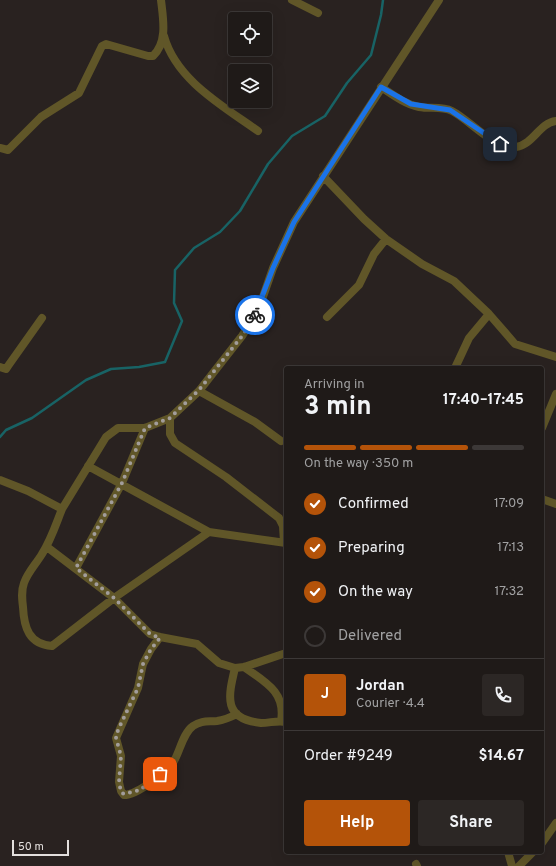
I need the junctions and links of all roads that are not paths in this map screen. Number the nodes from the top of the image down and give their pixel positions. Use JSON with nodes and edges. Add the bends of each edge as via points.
{"nodes":[{"id":1,"x":161,"y":0,"type":"edge"},
{"id":2,"x":292,"y":0,"type":"edge"},
{"id":3,"x":439,"y":0,"type":"edge"},
{"id":4,"x":318,"y":13,"type":"dead end"},
{"id":5,"x":163,"y":33,"type":"junction"},
{"id":6,"x":381,"y":87,"type":"junction"},
{"id":7,"x":556,"y":121,"type":"edge"},
{"id":8,"x":258,"y":131,"type":"dead end"},
{"id":9,"x":0,"y":148,"type":"edge"},
{"id":10,"x":323,"y":176,"type":"junction"},
{"id":11,"x":386,"y":239,"type":"junction"},
{"id":12,"x":489,"y":314,"type":"junction"},
{"id":13,"x":326,"y":317,"type":"dead end"},
{"id":14,"x":42,"y":318,"type":"dead end"},
{"id":15,"x":556,"y":357,"type":"edge"},
{"id":16,"x":456,"y":366,"type":"edge"},
{"id":17,"x":0,"y":367,"type":"edge"},
{"id":18,"x":199,"y":390,"type":"junction"},
{"id":19,"x":556,"y":394,"type":"edge"},
{"id":20,"x":170,"y":418,"type":"junction"},
{"id":21,"x":544,"y":423,"type":"edge"},
{"id":22,"x":145,"y":428,"type":"junction"},
{"id":23,"x":281,"y":441,"type":"dead end"},
{"id":24,"x":88,"y":466,"type":"junction"},
{"id":25,"x":0,"y":480,"type":"edge"},
{"id":26,"x":122,"y":483,"type":"junction"},
{"id":27,"x":544,"y":500,"type":"edge"},
{"id":28,"x":556,"y":504,"type":"edge"},
{"id":29,"x":62,"y":509,"type":"junction"},
{"id":30,"x":209,"y":532,"type":"junction"},
{"id":31,"x":284,"y":534,"type":"edge"},
{"id":32,"x":284,"y":542,"type":"edge"},
{"id":33,"x":47,"y":547,"type":"junction"},
{"id":34,"x":76,"y":568,"type":"junction"},
{"id":35,"x":114,"y":598,"type":"junction"},
{"id":36,"x":160,"y":638,"type":"junction"},
{"id":37,"x":284,"y":654,"type":"edge"},
{"id":38,"x":244,"y":667,"type":"junction"},
{"id":39,"x":235,"y":668,"type":"junction"},
{"id":40,"x":237,"y":714,"type":"junction"},
{"id":41,"x":284,"y":721,"type":"edge"},
{"id":42,"x":556,"y":822,"type":"edge"},
{"id":43,"x":544,"y":840,"type":"edge"},
{"id":44,"x":509,"y":854,"type":"edge"},
{"id":45,"x":531,"y":854,"type":"edge"},
{"id":46,"x":512,"y":866,"type":"edge"},
{"id":47,"x":519,"y":866,"type":"edge"}],
"edges":[{"from":1,"to":5,"type":"street"},
{"from":2,"to":4,"type":"street"},
{"from":3,"to":6,"type":"street"},
{"from":5,"to":8,"type":"street","via":[[168,49],[178,66],[203,91]]},
{"from":5,"to":9,"type":"street","via":[[161,46],[153,56],[108,44],[102,46],[79,93],[41,118],[14,146],[8,150]]},
{"from":6,"to":7,"type":"street","via":[[411,104],[450,110],[500,144],[513,147],[531,140],[549,123]]},
{"from":6,"to":10,"type":"street"},
{"from":10,"to":11,"type":"street"},
{"from":10,"to":18,"type":"street","via":[[294,222],[273,268],[258,311],[242,336]]},
{"from":11,"to":12,"type":"street","via":[[422,264],[454,281]]},
{"from":11,"to":13,"type":"street","via":[[374,254],[359,285]]},
{"from":12,"to":15,"type":"street","via":[[515,344]]},
{"from":12,"to":16,"type":"street","via":[[469,338]]},
{"from":14,"to":17,"type":"street","via":[[6,369]]},
{"from":18,"to":20,"type":"street"},
{"from":18,"to":23,"type":"street","via":[[255,422]]},
{"from":19,"to":21,"type":"street"},
{"from":20,"to":22,"type":"street"},
{"from":20,"to":31,"type":"street","via":[[170,434],[175,442],[226,477],[278,518]]},
{"from":22,"to":24,"type":"street","via":[[113,430]]},
{"from":22,"to":26,"type":"street"},
{"from":24,"to":26,"type":"street"},
{"from":24,"to":29,"type":"street"},
{"from":25,"to":29,"type":"street"},
{"from":26,"to":30,"type":"street"},
{"from":26,"to":34,"type":"street"},
{"from":27,"to":28,"type":"street"},
{"from":29,"to":33,"type":"street"},
{"from":30,"to":32,"type":"street"},
{"from":30,"to":35,"type":"street"},
{"from":33,"to":34,"type":"street"},
{"from":33,"to":35,"type":"street","via":[[28,574],[22,592],[24,625],[39,644],[52,646]]},
{"from":34,"to":35,"type":"street"},
{"from":35,"to":36,"type":"street","via":[[150,634]]},
{"from":36,"to":39,"type":"street","via":[[197,644],[219,663]]},
{"from":36,"to":40,"type":"street","via":[[143,664],[138,688],[118,730],[116,738],[121,756],[121,792],[124,794],[140,790],[170,766],[193,726]]},
{"from":37,"to":38,"type":"street"},
{"from":38,"to":39,"type":"street"},
{"from":38,"to":41,"type":"street","via":[[276,694],[282,703]]},
{"from":39,"to":40,"type":"street","via":[[229,704]]},
{"from":40,"to":41,"type":"street","via":[[263,723]]},
{"from":42,"to":43,"type":"street"},
{"from":44,"to":46,"type":"street"},
{"from":45,"to":47,"type":"street"}]}
